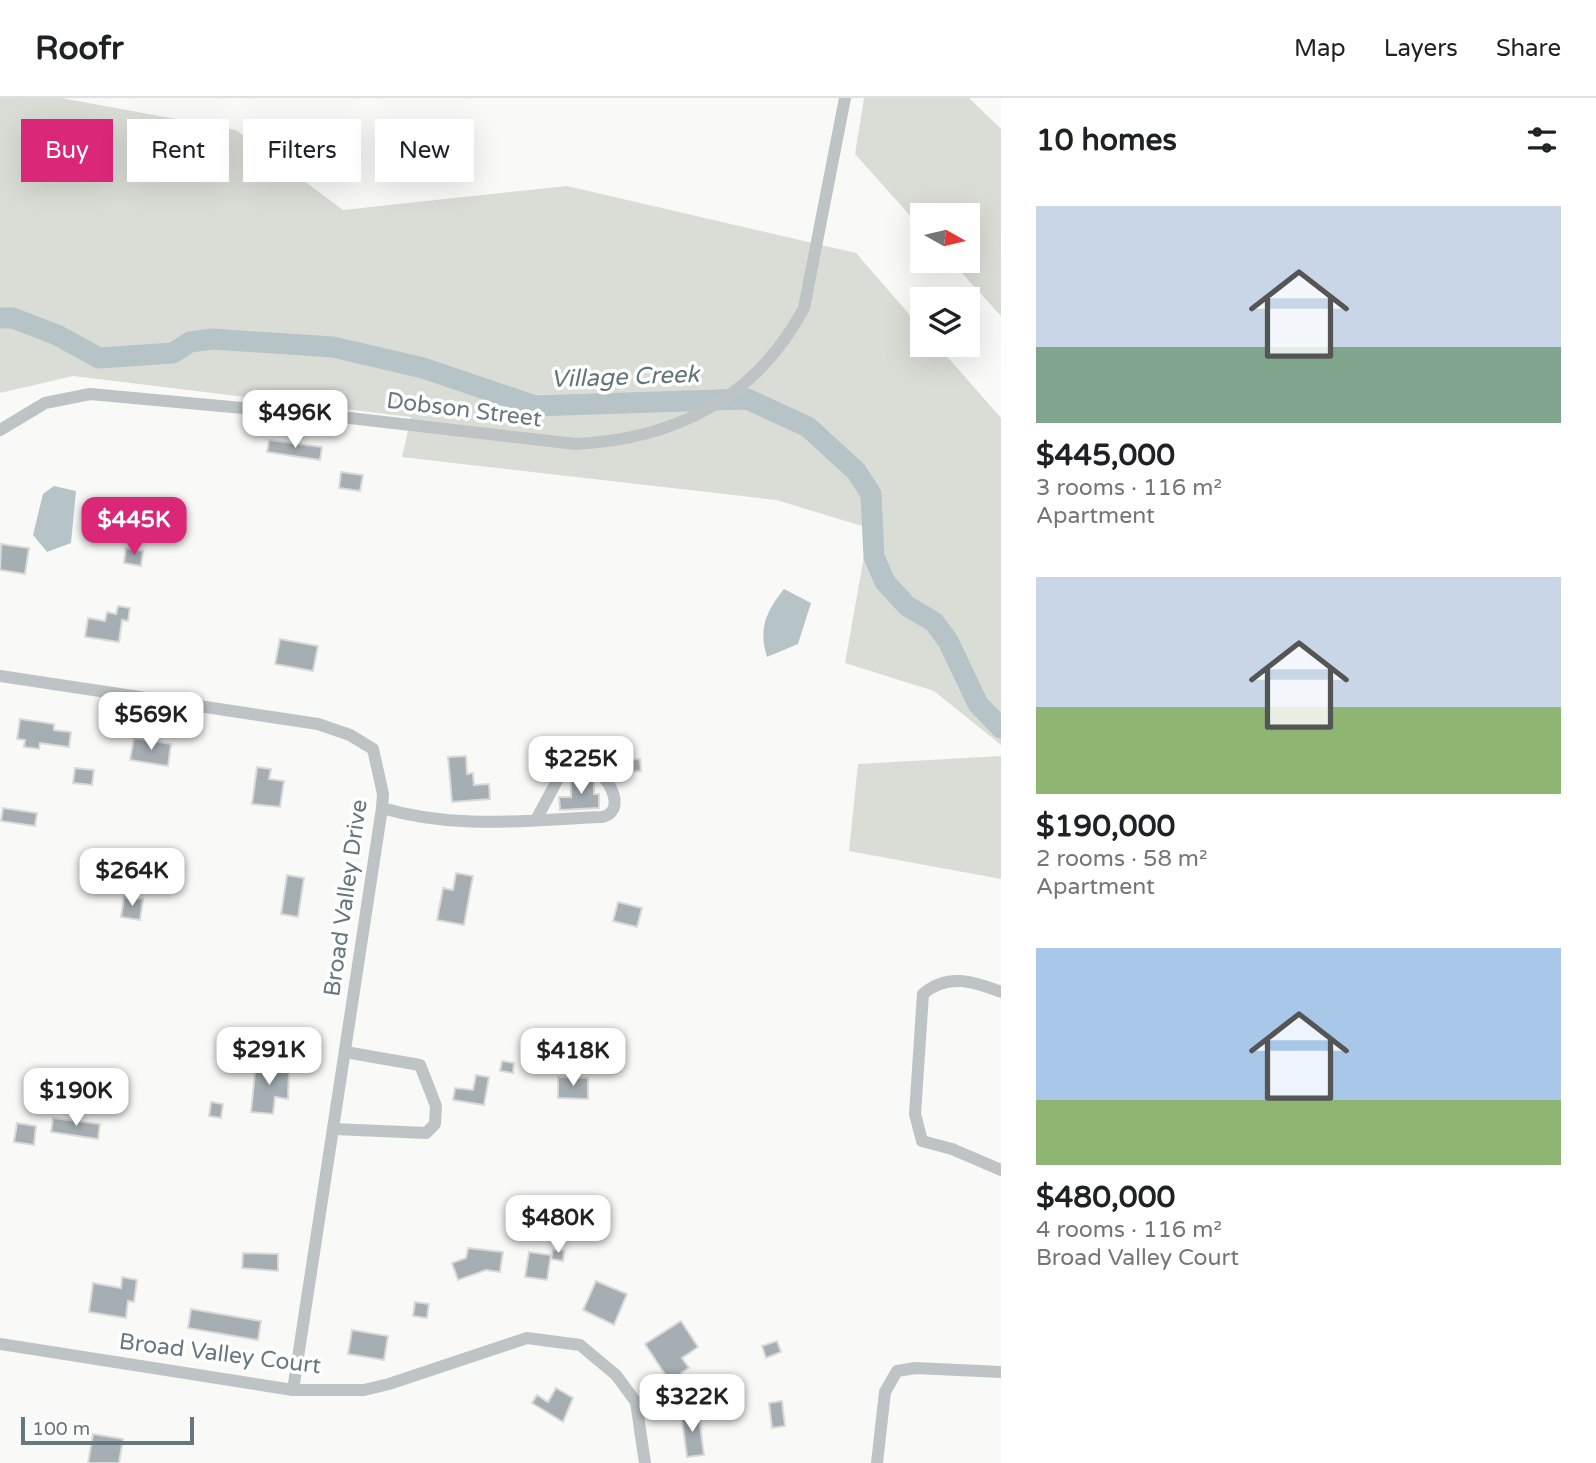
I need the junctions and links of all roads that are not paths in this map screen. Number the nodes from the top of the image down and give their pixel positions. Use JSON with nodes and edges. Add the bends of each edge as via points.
{"nodes":[{"id":1,"x":845,"y":98,"type":"edge"},
{"id":2,"x":0,"y":430,"type":"edge"},
{"id":3,"x":0,"y":676,"type":"edge"},
{"id":4,"x":382,"y":808,"type":"junction"},
{"id":5,"x":536,"y":820,"type":"junction"},
{"id":6,"x":1001,"y":992,"type":"edge"},
{"id":7,"x":345,"y":1052,"type":"junction"},
{"id":8,"x":334,"y":1129,"type":"junction"},
{"id":9,"x":1001,"y":1170,"type":"edge"},
{"id":10,"x":0,"y":1344,"type":"edge"},
{"id":11,"x":1001,"y":1372,"type":"edge"},
{"id":12,"x":293,"y":1390,"type":"junction"},
{"id":13,"x":645,"y":1463,"type":"edge"},
{"id":14,"x":877,"y":1463,"type":"edge"}],
"edges":[{"from":1,"to":2,"type":"street","name":"Dobson Street","via":[[809,296],[792,331],[763,367],[720,402],[679,425],[608,442],[576,443],[90,394],[45,403]]},
{"from":3,"to":4,"type":"street","name":"Broad Valley Drive","via":[[318,724],[373,749]]},
{"from":4,"to":5,"type":"street","via":[[452,823]]},
{"from":4,"to":7,"type":"street","name":"Broad Valley Drive"},
{"from":5,"to":5,"type":"street","via":[[609,816],[615,799],[601,775],[592,769],[574,771],[560,775]]},
{"from":6,"to":9,"type":"street","via":[[958,981],[936,982],[923,994],[915,1114],[922,1141]]},
{"from":7,"to":8,"type":"street","name":"Broad Valley Drive"},
{"from":7,"to":8,"type":"street","via":[[420,1065],[436,1106],[435,1124],[426,1133]]},
{"from":8,"to":12,"type":"street","name":"Broad Valley Drive"},
{"from":10,"to":12,"type":"street","name":"Broad Valley Court"},
{"from":11,"to":14,"type":"street","via":[[897,1371],[885,1392]]},
{"from":12,"to":13,"type":"street","name":"Broad Valley Court","via":[[364,1390],[527,1338],[580,1345],[616,1375],[636,1402]]}]}
